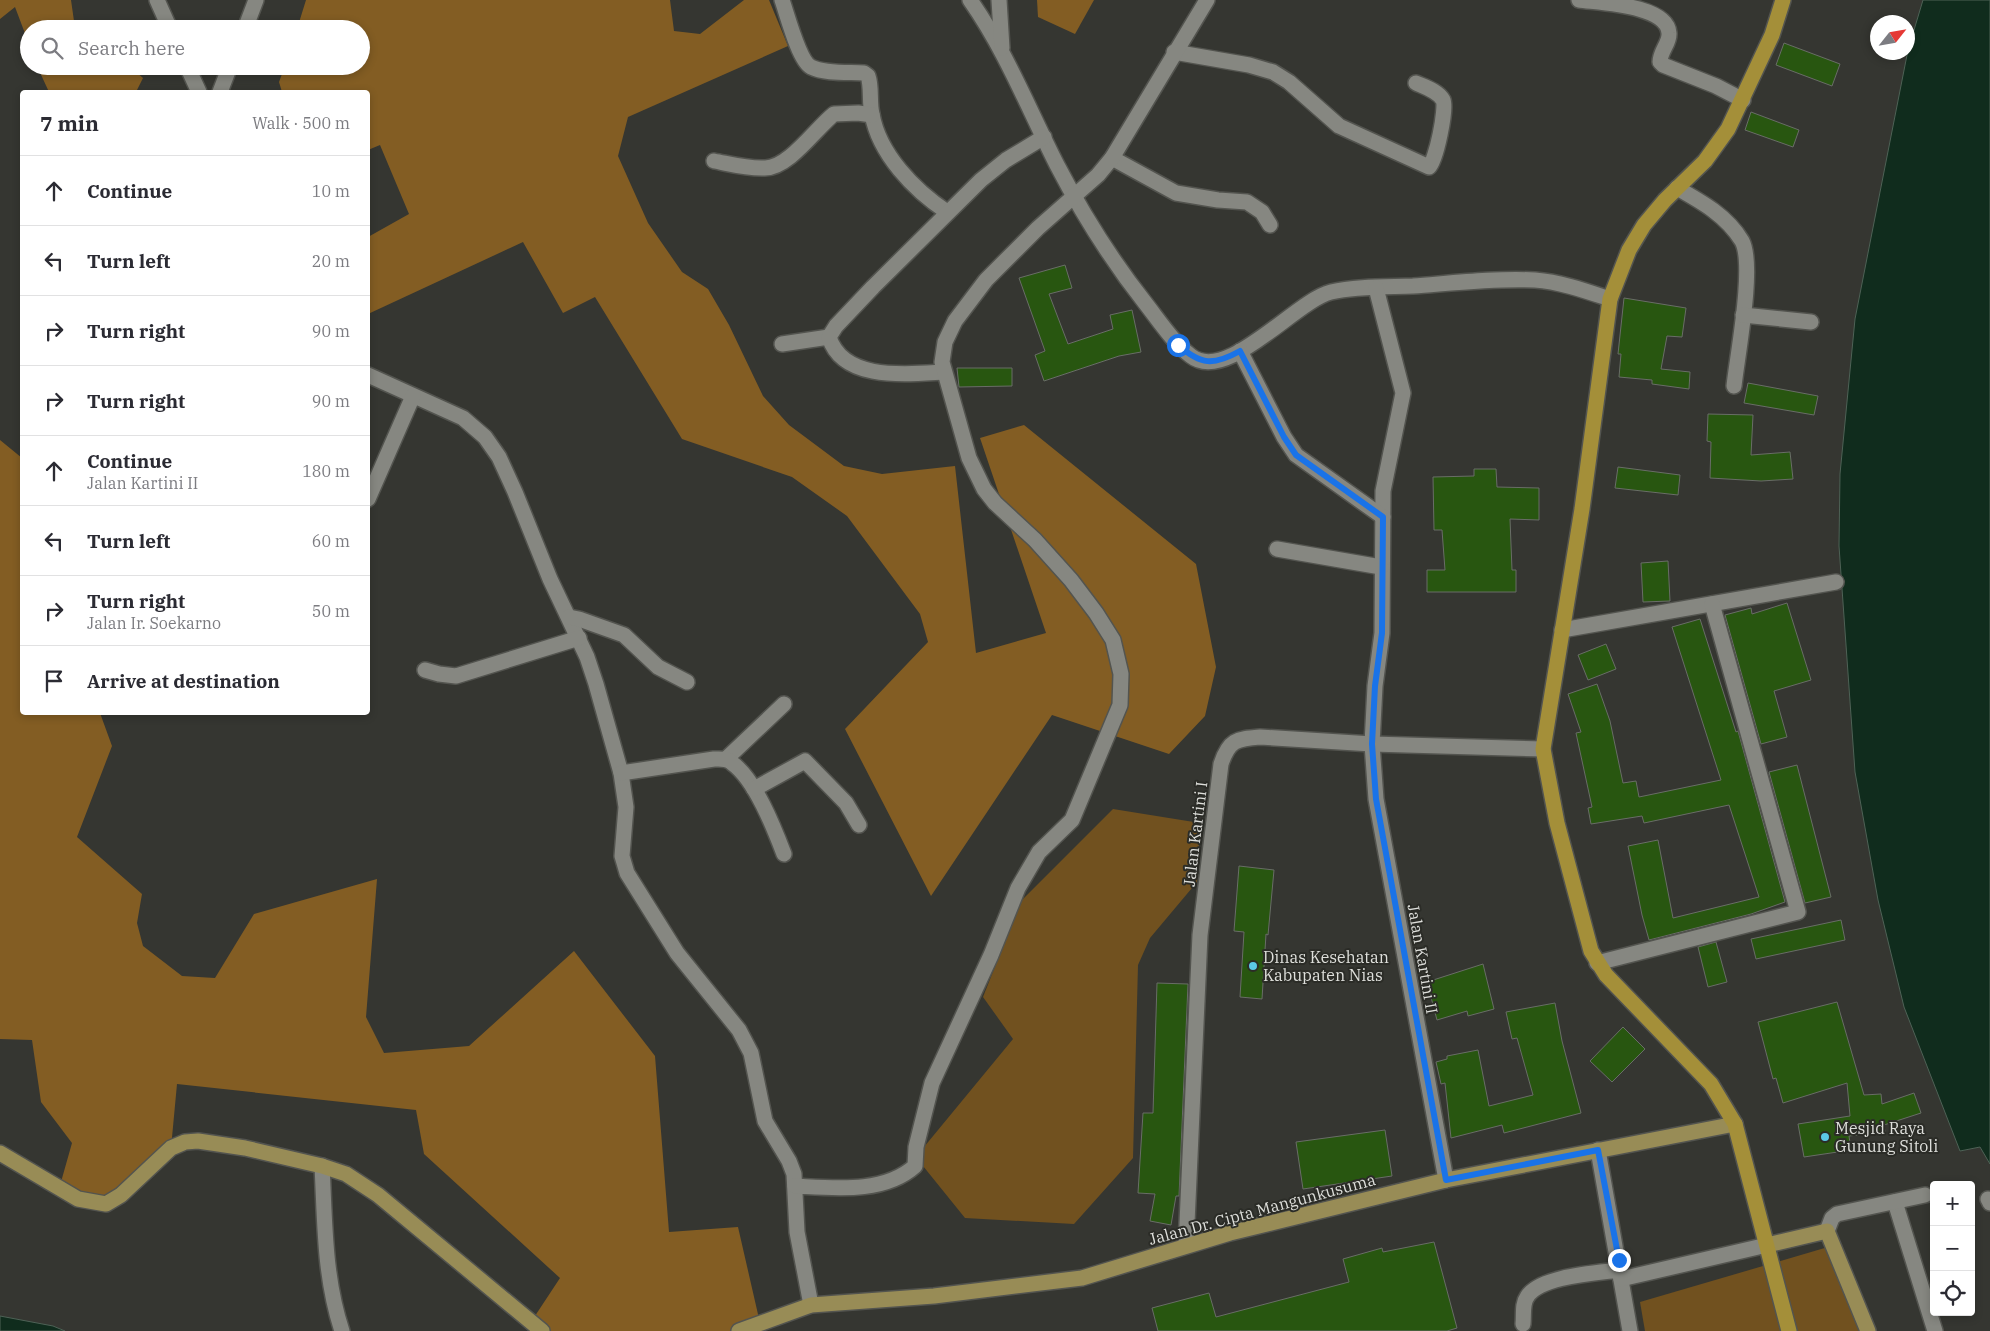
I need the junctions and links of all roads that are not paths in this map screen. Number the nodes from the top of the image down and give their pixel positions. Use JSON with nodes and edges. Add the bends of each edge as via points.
{"nodes":[{"id":1,"x":156,"y":0,"type":"edge"},
{"id":2,"x":256,"y":0,"type":"edge"},
{"id":3,"x":782,"y":0,"type":"edge"},
{"id":4,"x":970,"y":0,"type":"edge"},
{"id":5,"x":999,"y":0,"type":"edge"},
{"id":6,"x":1207,"y":0,"type":"edge"},
{"id":7,"x":1579,"y":0,"type":"edge"},
{"id":8,"x":1783,"y":0,"type":"edge"},
{"id":9,"x":166,"y":20,"type":"edge"},
{"id":10,"x":248,"y":20,"type":"edge"},
{"id":11,"x":1174,"y":52,"type":"junction"},
{"id":12,"x":1003,"y":55,"type":"junction"},
{"id":13,"x":191,"y":75,"type":"edge"},
{"id":14,"x":227,"y":75,"type":"edge"},
{"id":15,"x":1416,"y":84,"type":"dead end"},
{"id":16,"x":198,"y":90,"type":"edge"},
{"id":17,"x":221,"y":90,"type":"edge"},
{"id":18,"x":1743,"y":100,"type":"junction"},
{"id":19,"x":872,"y":115,"type":"junction"},
{"id":20,"x":1044,"y":137,"type":"junction"},
{"id":21,"x":1112,"y":158,"type":"junction"},
{"id":22,"x":714,"y":161,"type":"dead end"},
{"id":23,"x":1677,"y":188,"type":"junction"},
{"id":24,"x":1075,"y":197,"type":"junction"},
{"id":25,"x":948,"y":212,"type":"junction"},
{"id":26,"x":1270,"y":225,"type":"dead end"},
{"id":27,"x":1376,"y":288,"type":"junction"},
{"id":28,"x":1610,"y":299,"type":"junction"},
{"id":29,"x":1743,"y":315,"type":"junction"},
{"id":30,"x":1811,"y":322,"type":"dead end"},
{"id":31,"x":829,"y":337,"type":"junction"},
{"id":32,"x":782,"y":344,"type":"dead end"},
{"id":33,"x":1240,"y":351,"type":"junction"},
{"id":34,"x":944,"y":372,"type":"junction"},
{"id":35,"x":370,"y":376,"type":"edge"},
{"id":36,"x":1734,"y":386,"type":"dead end"},
{"id":37,"x":413,"y":396,"type":"junction"},
{"id":38,"x":370,"y":494,"type":"edge"},
{"id":39,"x":1383,"y":517,"type":"junction"},
{"id":40,"x":1277,"y":549,"type":"dead end"},
{"id":41,"x":1381,"y":567,"type":"junction"},
{"id":42,"x":1836,"y":582,"type":"dead end"},
{"id":43,"x":1712,"y":604,"type":"junction"},
{"id":44,"x":569,"y":618,"type":"junction"},
{"id":45,"x":1562,"y":630,"type":"junction"},
{"id":46,"x":579,"y":638,"type":"junction"},
{"id":47,"x":424,"y":670,"type":"dead end"},
{"id":48,"x":687,"y":682,"type":"dead end"},
{"id":49,"x":784,"y":704,"type":"dead end"},
{"id":50,"x":1372,"y":744,"type":"junction"},
{"id":51,"x":1543,"y":749,"type":"junction"},
{"id":52,"x":726,"y":759,"type":"junction"},
{"id":53,"x":621,"y":773,"type":"junction"},
{"id":54,"x":754,"y":789,"type":"junction"},
{"id":55,"x":859,"y":825,"type":"dead end"},
{"id":56,"x":784,"y":854,"type":"dead end"},
{"id":57,"x":1597,"y":963,"type":"junction"},
{"id":58,"x":1735,"y":1124,"type":"junction"},
{"id":59,"x":1598,"y":1150,"type":"junction"},
{"id":60,"x":0,"y":1153,"type":"edge"},
{"id":61,"x":322,"y":1166,"type":"junction"},
{"id":62,"x":1446,"y":1180,"type":"junction"},
{"id":63,"x":795,"y":1186,"type":"junction"},
{"id":64,"x":1925,"y":1195,"type":"dead end"},
{"id":65,"x":1895,"y":1202,"type":"junction"},
{"id":66,"x":1827,"y":1231,"type":"junction"},
{"id":67,"x":1186,"y":1245,"type":"junction"},
{"id":68,"x":1767,"y":1245,"type":"junction"},
{"id":69,"x":1620,"y":1274,"type":"junction"},
{"id":70,"x":812,"y":1305,"type":"junction"},
{"id":71,"x":1523,"y":1324,"type":"dead end"},
{"id":72,"x":342,"y":1331,"type":"edge"},
{"id":73,"x":542,"y":1331,"type":"edge"},
{"id":74,"x":739,"y":1331,"type":"edge"},
{"id":75,"x":1630,"y":1331,"type":"edge"},
{"id":76,"x":1789,"y":1331,"type":"edge"},
{"id":77,"x":1868,"y":1331,"type":"edge"},
{"id":78,"x":1935,"y":1331,"type":"edge"}],
"edges":[{"from":1,"to":9,"type":"street"},
{"from":2,"to":10,"type":"street"},
{"from":3,"to":19,"type":"street","via":[[802,54],[810,66],[818,70],[867,74]]},
{"from":4,"to":12,"type":"street"},
{"from":5,"to":12,"type":"street"},
{"from":6,"to":11,"type":"street"},
{"from":7,"to":18,"type":"street","via":[[1646,10],[1658,16],[1670,31],[1660,53],[1663,66]]},
{"from":8,"to":18,"type":"highway"},
{"from":11,"to":15,"type":"street","via":[[1273,72],[1339,126],[1429,167],[1434,159],[1444,106],[1439,95]]},
{"from":11,"to":21,"type":"street"},
{"from":12,"to":20,"type":"street"},
{"from":13,"to":16,"type":"street"},
{"from":14,"to":17,"type":"street"},
{"from":18,"to":23,"type":"highway","via":[[1716,146]]},
{"from":19,"to":22,"type":"street","via":[[858,112],[834,114],[775,166],[757,168]]},
{"from":19,"to":25,"type":"street","via":[[880,140],[893,160],[922,193]]},
{"from":20,"to":24,"type":"street"},
{"from":20,"to":25,"type":"street","via":[[1006,160]]},
{"from":21,"to":24,"type":"street"},
{"from":21,"to":26,"type":"street","via":[[1176,193],[1247,202],[1262,212]]},
{"from":23,"to":28,"type":"highway","via":[[1644,225],[1629,250]]},
{"from":23,"to":29,"type":"street","via":[[1714,210],[1742,242],[1747,255]]},
{"from":24,"to":33,"type":"street","via":[[1134,289],[1178,345],[1204,362],[1227,358]]},
{"from":24,"to":34,"type":"street","via":[[1038,228],[986,280],[955,321],[945,342]]},
{"from":25,"to":31,"type":"street"},
{"from":27,"to":28,"type":"street","via":[[1535,280]]},
{"from":27,"to":33,"type":"street","via":[[1331,292],[1314,299]]},
{"from":27,"to":39,"type":"street","name":"Jalan Kartini II","via":[[1403,393],[1383,491]]},
{"from":28,"to":45,"type":"highway"},
{"from":29,"to":30,"type":"street"},
{"from":29,"to":36,"type":"street"},
{"from":31,"to":32,"type":"street"},
{"from":31,"to":34,"type":"street","via":[[850,363],[869,370],[908,374]]},
{"from":33,"to":39,"type":"street","via":[[1296,455]]},
{"from":34,"to":63,"type":"street","via":[[969,458],[984,489],[1071,580],[1113,640],[1121,674],[1120,705],[1072,820],[1039,852],[1018,888],[967,1010],[932,1083],[916,1147],[915,1166],[906,1174],[874,1185],[848,1189]]},
{"from":35,"to":37,"type":"street"},
{"from":37,"to":38,"type":"street"},
{"from":37,"to":44,"type":"street","via":[[462,418],[484,437],[499,457]]},
{"from":39,"to":41,"type":"street","name":"Jalan Kartini II"},
{"from":40,"to":41,"type":"street"},
{"from":41,"to":50,"type":"street","name":"Jalan Kartini II","via":[[1382,633]]},
{"from":42,"to":43,"type":"street"},
{"from":43,"to":45,"type":"street"},
{"from":43,"to":57,"type":"street","via":[[1798,912]]},
{"from":44,"to":46,"type":"street"},
{"from":44,"to":48,"type":"street","via":[[624,635],[658,667]]},
{"from":45,"to":51,"type":"highway"},
{"from":46,"to":47,"type":"street","via":[[456,676]]},
{"from":46,"to":53,"type":"street","via":[[596,684]]},
{"from":49,"to":52,"type":"street"},
{"from":50,"to":51,"type":"street","name":"Jalan Kartini I"},
{"from":50,"to":62,"type":"street","name":"Jalan Kartini II","via":[[1376,799]]},
{"from":50,"to":67,"type":"street","name":"Jalan Kartini I","via":[[1260,737],[1233,742],[1226,750],[1221,764],[1200,935]]},
{"from":51,"to":57,"type":"highway","via":[[1557,823]]},
{"from":52,"to":53,"type":"street"},
{"from":52,"to":54,"type":"street","via":[[734,763]]},
{"from":53,"to":63,"type":"street","via":[[626,808],[622,856],[627,873],[677,953],[740,1030],[751,1053],[766,1121],[789,1161]]},
{"from":54,"to":55,"type":"street","via":[[805,762],[846,803]]},
{"from":54,"to":56,"type":"street","via":[[769,815]]},
{"from":57,"to":58,"type":"highway","via":[[1711,1084]]},
{"from":58,"to":59,"type":"main road","name":"Jalan Dr. Cipta Mangunkusuma"},
{"from":58,"to":68,"type":"highway"},
{"from":59,"to":62,"type":"main road","name":"Jalan Dr. Cipta Mangunkusuma"},
{"from":59,"to":69,"type":"street"},
{"from":60,"to":61,"type":"main road","via":[[78,1199],[106,1204],[121,1195],[171,1148],[185,1142],[246,1148]]},
{"from":61,"to":72,"type":"street","via":[[329,1282]]},
{"from":61,"to":73,"type":"main road","via":[[346,1174],[378,1195]]},
{"from":62,"to":67,"type":"main road","name":"Jalan Dr. Cipta Mangunkusuma"},
{"from":63,"to":70,"type":"street","via":[[797,1232]]},
{"from":64,"to":65,"type":"street"},
{"from":65,"to":66,"type":"street","via":[[1837,1214]]},
{"from":65,"to":78,"type":"street"},
{"from":66,"to":68,"type":"main road"},
{"from":66,"to":77,"type":"main road"},
{"from":67,"to":70,"type":"main road","name":"Jalan Dr. Cipta Mangunkusuma","via":[[1082,1278],[934,1296]]},
{"from":68,"to":69,"type":"street"},
{"from":68,"to":76,"type":"highway"},
{"from":69,"to":71,"type":"street","via":[[1551,1281],[1537,1286],[1524,1304]]},
{"from":69,"to":75,"type":"street"},
{"from":70,"to":74,"type":"main road","name":"Jalan Dr. Cipta Mangunkusuma"}]}
